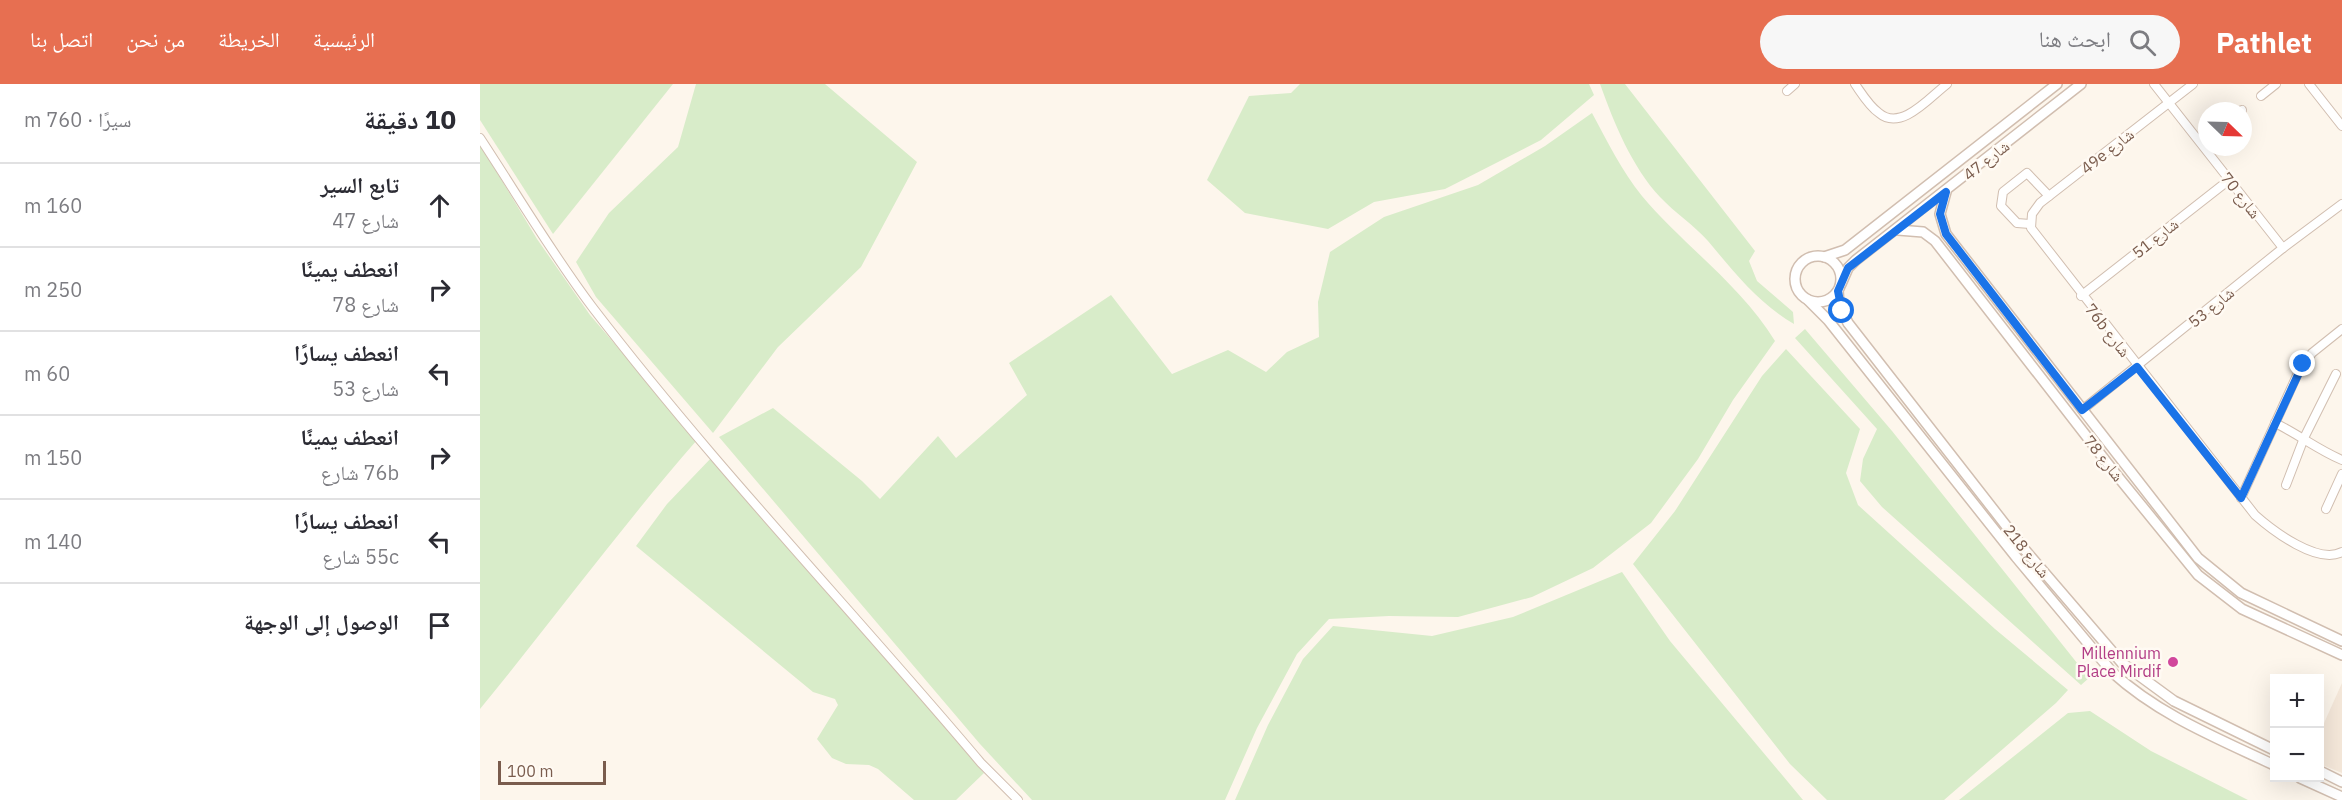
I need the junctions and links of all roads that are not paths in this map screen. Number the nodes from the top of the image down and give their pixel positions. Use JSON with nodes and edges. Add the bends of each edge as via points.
{"nodes":[{"id":1,"x":1795,"y":84,"type":"edge"},
{"id":2,"x":1855,"y":84,"type":"edge"},
{"id":3,"x":1947,"y":84,"type":"edge"},
{"id":4,"x":2057,"y":84,"type":"edge"},
{"id":5,"x":2081,"y":84,"type":"edge"},
{"id":6,"x":2154,"y":84,"type":"edge"},
{"id":7,"x":2193,"y":84,"type":"edge"},
{"id":8,"x":2276,"y":84,"type":"edge"},
{"id":9,"x":2309,"y":84,"type":"edge"},
{"id":10,"x":1787,"y":91,"type":"dead end"},
{"id":11,"x":2260,"y":96,"type":"dead end"},
{"id":12,"x":2169,"y":103,"type":"junction"},
{"id":13,"x":2342,"y":126,"type":"edge"},
{"id":14,"x":2198,"y":134,"type":"edge"},
{"id":15,"x":480,"y":138,"type":"edge"},
{"id":16,"x":2214,"y":156,"type":"edge"},
{"id":17,"x":2229,"y":180,"type":"junction"},
{"id":18,"x":1946,"y":192,"type":"junction"},
{"id":19,"x":2049,"y":196,"type":"junction"},
{"id":20,"x":2342,"y":204,"type":"edge"},
{"id":21,"x":2030,"y":224,"type":"junction"},
{"id":22,"x":1898,"y":230,"type":"junction"},
{"id":23,"x":2283,"y":248,"type":"junction"},
{"id":24,"x":1824,"y":257,"type":"junction"},
{"id":25,"x":1839,"y":287,"type":"junction"},
{"id":26,"x":2081,"y":296,"type":"junction"},
{"id":27,"x":1808,"y":300,"type":"junction"},
{"id":28,"x":2342,"y":329,"type":"edge"},
{"id":29,"x":2137,"y":367,"type":"junction"},
{"id":30,"x":2336,"y":374,"type":"dead end"},
{"id":31,"x":2082,"y":410,"type":"junction"},
{"id":32,"x":2275,"y":423,"type":"junction"},
{"id":33,"x":2083,"y":432,"type":"junction"},
{"id":34,"x":2304,"y":438,"type":"junction"},
{"id":35,"x":2112,"y":448,"type":"junction"},
{"id":36,"x":2342,"y":460,"type":"edge"},
{"id":37,"x":2342,"y":474,"type":"edge"},
{"id":38,"x":2286,"y":485,"type":"dead end"},
{"id":39,"x":2130,"y":491,"type":"junction"},
{"id":40,"x":2241,"y":498,"type":"junction"},
{"id":41,"x":2326,"y":509,"type":"dead end"},
{"id":42,"x":2170,"y":524,"type":"junction"},
{"id":43,"x":2342,"y":552,"type":"edge"},
{"id":44,"x":2342,"y":641,"type":"edge"},
{"id":45,"x":2342,"y":655,"type":"edge"},
{"id":46,"x":2270,"y":748,"type":"edge"},
{"id":47,"x":2270,"y":763,"type":"edge"},
{"id":48,"x":2324,"y":773,"type":"edge"},
{"id":49,"x":2310,"y":782,"type":"edge"},
{"id":50,"x":2342,"y":782,"type":"edge"},
{"id":51,"x":2342,"y":797,"type":"edge"},
{"id":52,"x":1018,"y":800,"type":"edge"}],
"edges":[{"from":1,"to":10,"type":"street"},
{"from":2,"to":3,"type":"street","via":[[1878,113],[1894,119],[1910,114]]},
{"from":4,"to":24,"type":"street","name":"شارع 47","via":[[1845,250]]},
{"from":5,"to":18,"type":"street","name":"شارع 47"},
{"from":6,"to":12,"type":"street","name":"شارع 70"},
{"from":7,"to":12,"type":"street","name":"49e شارع"},
{"from":8,"to":11,"type":"street"},
{"from":9,"to":13,"type":"street"},
{"from":12,"to":14,"type":"street","name":"شارع 70"},
{"from":12,"to":19,"type":"street","name":"49e شارع"},
{"from":15,"to":52,"type":"street","via":[[608,327],[981,763]]},
{"from":16,"to":17,"type":"street","name":"شارع 70"},
{"from":17,"to":23,"type":"street","name":"شارع 70"},
{"from":17,"to":26,"type":"street","name":"شارع 51"},
{"from":18,"to":22,"type":"street","name":"شارع 47"},
{"from":18,"to":31,"type":"street","name":"شارع 78","via":[[1940,214],[1946,234]]},
{"from":19,"to":21,"type":"street","name":"49e شارع","via":[[2034,210]]},
{"from":19,"to":21,"type":"street","via":[[2027,173],[2003,192],[2001,206],[2017,223]]},
{"from":20,"to":23,"type":"street","name":"شارع 53"},
{"from":21,"to":26,"type":"street","name":"76b شارع"},
{"from":22,"to":25,"type":"street","name":"شارع 47","via":[[1856,260]]},
{"from":22,"to":33,"type":"street","name":"شارع 78","via":[[1923,232],[1935,241]]},
{"from":23,"to":29,"type":"street","name":"شارع 53"},
{"from":24,"to":25,"type":"street","via":[[1839,270]]},
{"from":24,"to":27,"type":"street","via":[[1805,261],[1797,272],[1798,291]]},
{"from":25,"to":27,"type":"street","via":[[1828,300]]},
{"from":25,"to":46,"type":"street","name":"شارع 218","via":[[1839,304],[1848,323],[2019,542],[2107,647],[2138,677],[2174,701]]},
{"from":26,"to":29,"type":"street","name":"76b شارع"},
{"from":27,"to":47,"type":"street","via":[[1824,314],[2112,672],[2166,714]]},
{"from":28,"to":32,"type":"street","via":[[2303,364]]},
{"from":29,"to":31,"type":"street","name":"شارع 53"},
{"from":29,"to":40,"type":"street","name":"76b شارع"},
{"from":30,"to":34,"type":"street"},
{"from":31,"to":35,"type":"street","name":"شارع 78"},
{"from":32,"to":34,"type":"street"},
{"from":32,"to":40,"type":"street"},
{"from":33,"to":35,"type":"street","via":[[2106,451]]},
{"from":33,"to":39,"type":"street","name":"شارع 78"},
{"from":34,"to":36,"type":"street","via":[[2318,450]]},
{"from":34,"to":38,"type":"street"},
{"from":35,"to":42,"type":"street","name":"شارع 78"},
{"from":37,"to":41,"type":"street"},
{"from":39,"to":42,"type":"street","via":[[2137,488]]},
{"from":39,"to":45,"type":"street","name":"شارع 78","via":[[2191,567],[2222,596]]},
{"from":40,"to":43,"type":"street","name":"76b شارع","via":[[2275,531],[2321,554]]},
{"from":42,"to":44,"type":"street","name":"شارع 78","via":[[2198,558],[2233,587]]},
{"from":48,"to":50,"type":"street"},
{"from":49,"to":51,"type":"street"}]}
